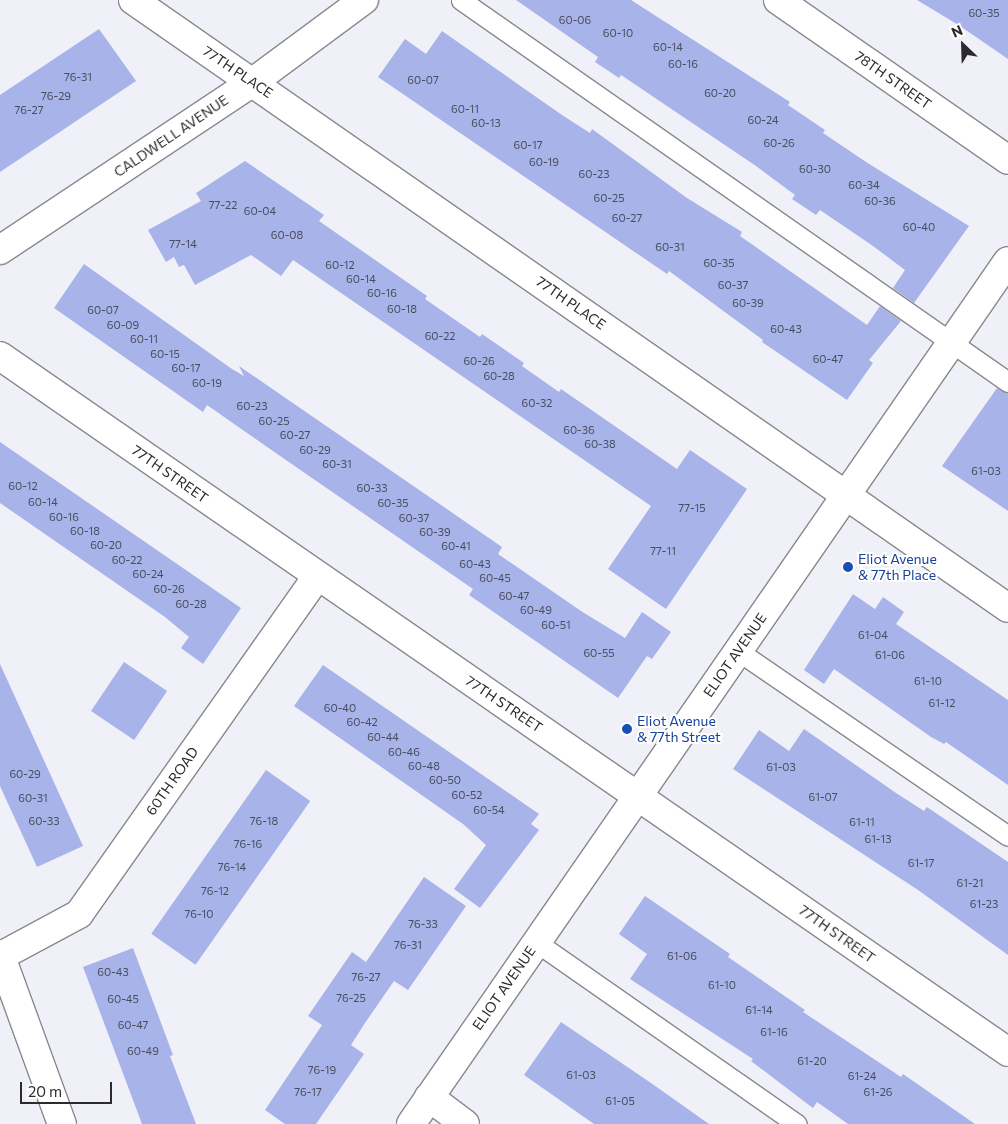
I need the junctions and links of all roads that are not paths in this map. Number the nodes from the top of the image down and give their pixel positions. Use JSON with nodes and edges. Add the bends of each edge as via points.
{"nodes":[{"id":1,"x":133,"y":0,"type":"edge"},
{"id":2,"x":364,"y":0,"type":"edge"},
{"id":3,"x":461,"y":0,"type":"edge"},
{"id":4,"x":778,"y":0,"type":"edge"},
{"id":5,"x":253,"y":82,"type":"junction"},
{"id":6,"x":1008,"y":160,"type":"edge"},
{"id":7,"x":0,"y":250,"type":"edge"},
{"id":8,"x":1008,"y":261,"type":"edge"},
{"id":9,"x":951,"y":342,"type":"junction"},
{"id":10,"x":0,"y":356,"type":"edge"},
{"id":11,"x":1008,"y":382,"type":"edge"},
{"id":12,"x":846,"y":496,"type":"junction"},
{"id":13,"x":317,"y":576,"type":"junction"},
{"id":14,"x":1008,"y":608,"type":"edge"},
{"id":15,"x":738,"y":651,"type":"junction"},
{"id":16,"x":638,"y":795,"type":"junction"},
{"id":17,"x":1008,"y":836,"type":"edge"},
{"id":18,"x":536,"y":942,"type":"junction"},
{"id":19,"x":0,"y":955,"type":"edge"},
{"id":20,"x":1008,"y":1052,"type":"edge"},
{"id":21,"x":429,"y":1097,"type":"junction"},
{"id":22,"x":62,"y":1124,"type":"edge"},
{"id":23,"x":411,"y":1124,"type":"edge"},
{"id":24,"x":465,"y":1124,"type":"edge"},
{"id":25,"x":797,"y":1124,"type":"edge"}],
"edges":[{"from":1,"to":5,"type":"street","name":"77TH PLACE"},
{"from":2,"to":5,"type":"street","name":"CALDWELL AVENUE"},
{"from":3,"to":9,"type":"lane"},
{"from":4,"to":6,"type":"street","name":"78TH STREET"},
{"from":5,"to":7,"type":"street","name":"CALDWELL AVENUE"},
{"from":5,"to":12,"type":"street","name":"77TH PLACE"},
{"from":8,"to":9,"type":"street","name":"ELIOT AVENUE"},
{"from":9,"to":11,"type":"lane"},
{"from":9,"to":12,"type":"street","name":"ELIOT AVENUE"},
{"from":10,"to":13,"type":"street","name":"77TH STREET"},
{"from":12,"to":14,"type":"street","name":"77TH PLACE"},
{"from":12,"to":15,"type":"street","name":"ELIOT AVENUE"},
{"from":13,"to":16,"type":"street","name":"77TH STREET"},
{"from":13,"to":19,"type":"street","name":"60TH ROAD","via":[[78,914]]},
{"from":15,"to":16,"type":"street","name":"ELIOT AVENUE"},
{"from":15,"to":17,"type":"lane"},
{"from":16,"to":18,"type":"street","name":"ELIOT AVENUE"},
{"from":16,"to":20,"type":"street","name":"77TH STREET"},
{"from":18,"to":21,"type":"street","name":"ELIOT AVENUE"},
{"from":18,"to":25,"type":"lane"},
{"from":19,"to":22,"type":"street"},
{"from":21,"to":23,"type":"street","name":"ELIOT AVENUE"},
{"from":21,"to":24,"type":"street"}]}
